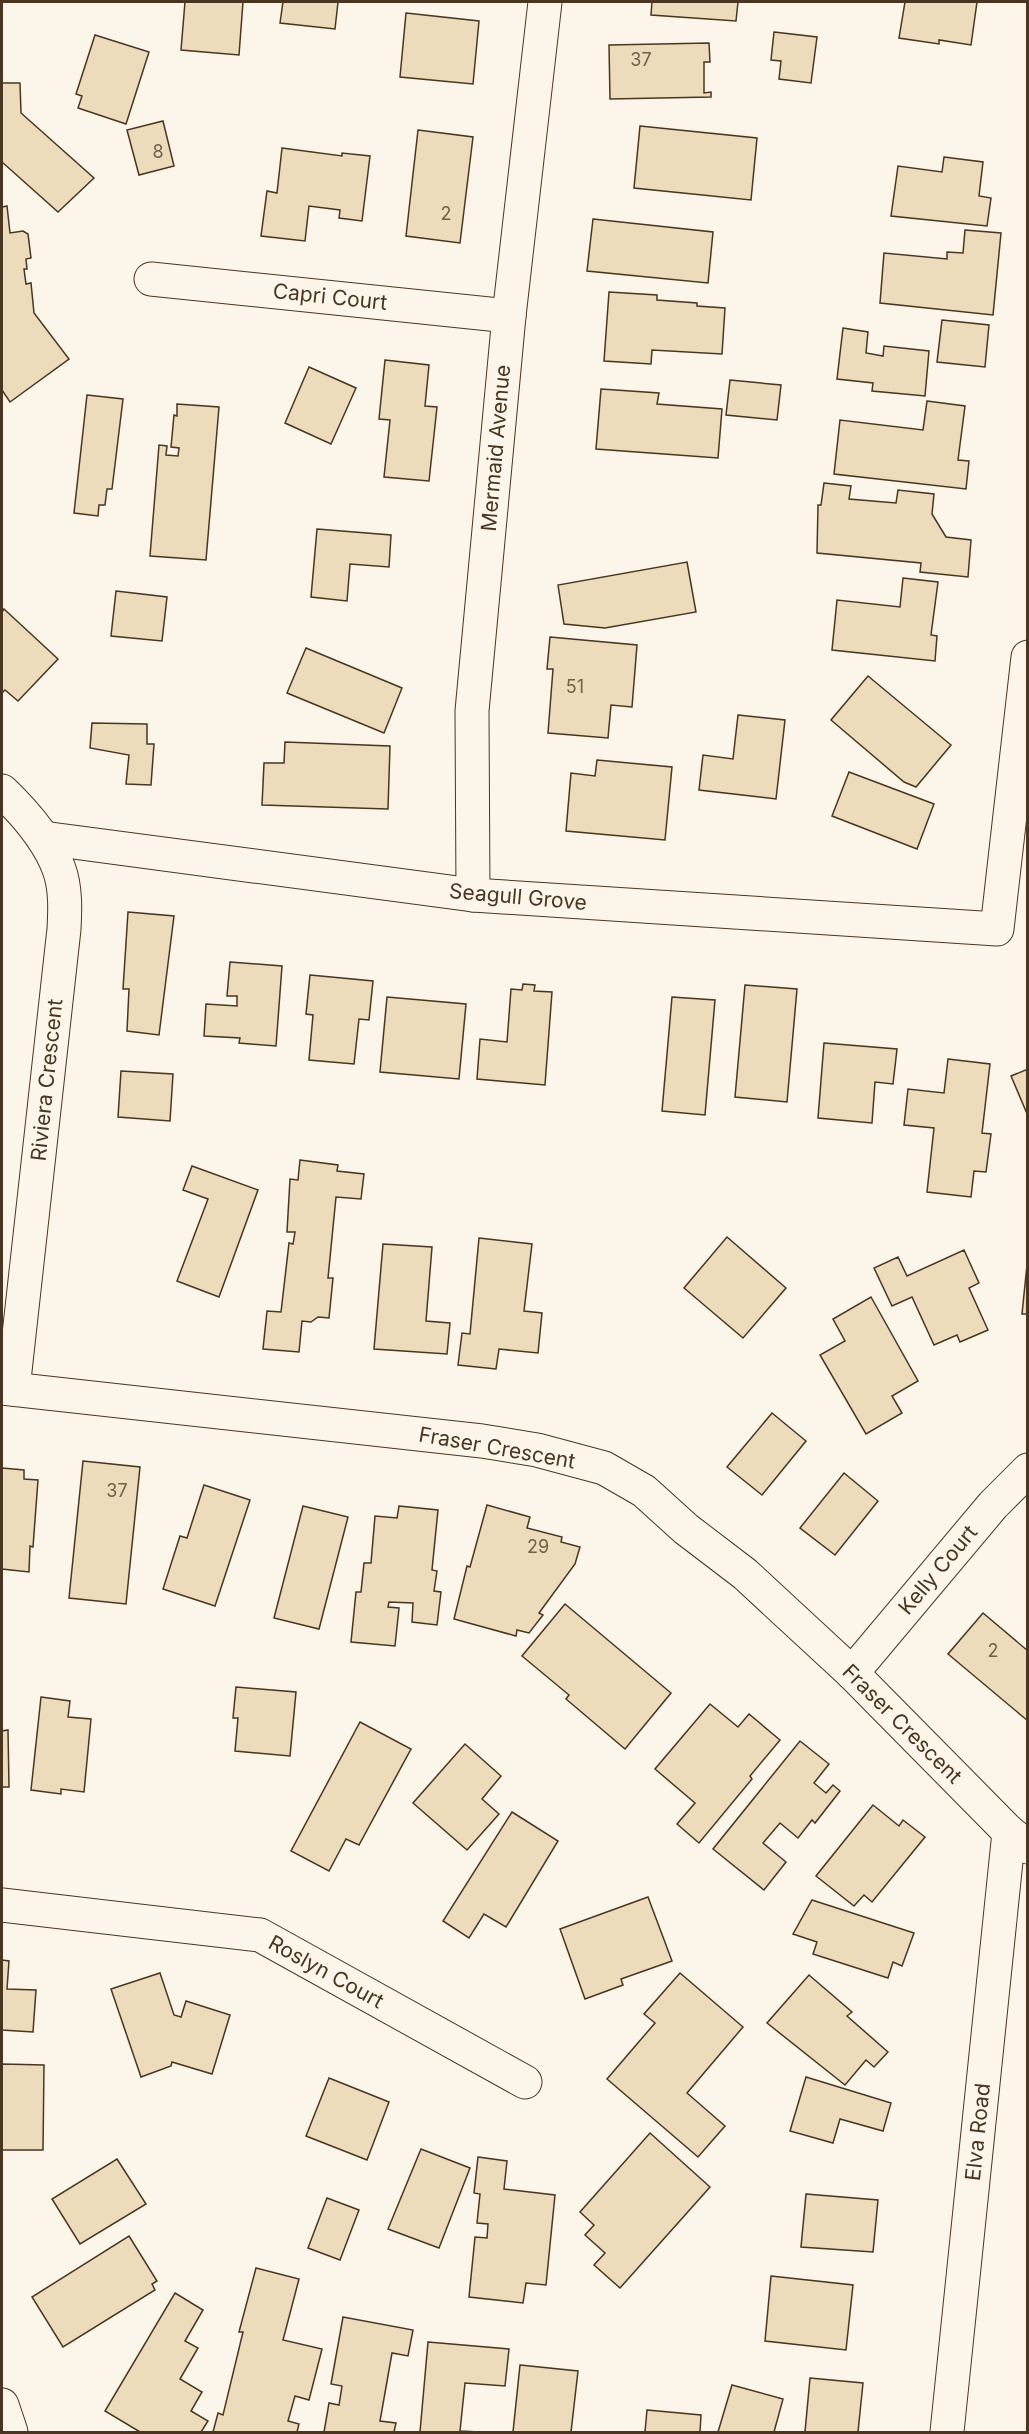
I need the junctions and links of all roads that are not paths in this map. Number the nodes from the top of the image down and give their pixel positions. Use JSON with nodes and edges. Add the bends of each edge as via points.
{"nodes":[{"id":1,"x":546,"y":2,"type":"edge"},
{"id":2,"x":151,"y":279,"type":"dead end"},
{"id":3,"x":508,"y":316,"type":"junction"},
{"id":4,"x":1028,"y":657,"type":"edge"},
{"id":5,"x":2,"y":790,"type":"edge"},
{"id":6,"x":43,"y":838,"type":"junction"},
{"id":7,"x":473,"y":895,"type":"junction"},
{"id":8,"x":7,"y":1388,"type":"edge"},
{"id":9,"x":1028,"y":1470,"type":"edge"},
{"id":10,"x":852,"y":1672,"type":"junction"},
{"id":11,"x":1018,"y":1839,"type":"edge"},
{"id":12,"x":2,"y":1905,"type":"edge"},
{"id":13,"x":525,"y":2082,"type":"dead end"},
{"id":14,"x":2,"y":2405,"type":"edge"},
{"id":15,"x":11,"y":2433,"type":"edge"},
{"id":16,"x":947,"y":2433,"type":"edge"}],
"edges":[{"from":1,"to":3,"type":"street","name":"Mermaid Avenue"},
{"from":2,"to":3,"type":"street","name":"Capri Court"},
{"from":3,"to":7,"type":"street","name":"Mermaid Avenue","via":[[471,711]]},
{"from":4,"to":7,"type":"street","name":"Seagull Grove","via":[[997,929]]},
{"from":5,"to":6,"type":"street","name":"Riviera Crescent"},
{"from":6,"to":7,"type":"street","name":"Seagull Grove"},
{"from":6,"to":8,"type":"street","name":"Riviera Crescent","via":[[60,870],[64,929]]},
{"from":8,"to":10,"type":"street","name":"Fraser Crescent","via":[[482,1441],[537,1450],[604,1468],[644,1491],[745,1574]]},
{"from":9,"to":10,"type":"street","name":"Kelly Court","via":[[993,1504]]},
{"from":10,"to":11,"type":"street","name":"Fraser Crescent"},
{"from":11,"to":16,"type":"street","name":"Elva Road"},
{"from":12,"to":13,"type":"street","name":"Roslyn Court","via":[[260,1935]]},
{"from":14,"to":15,"type":"street"}]}
